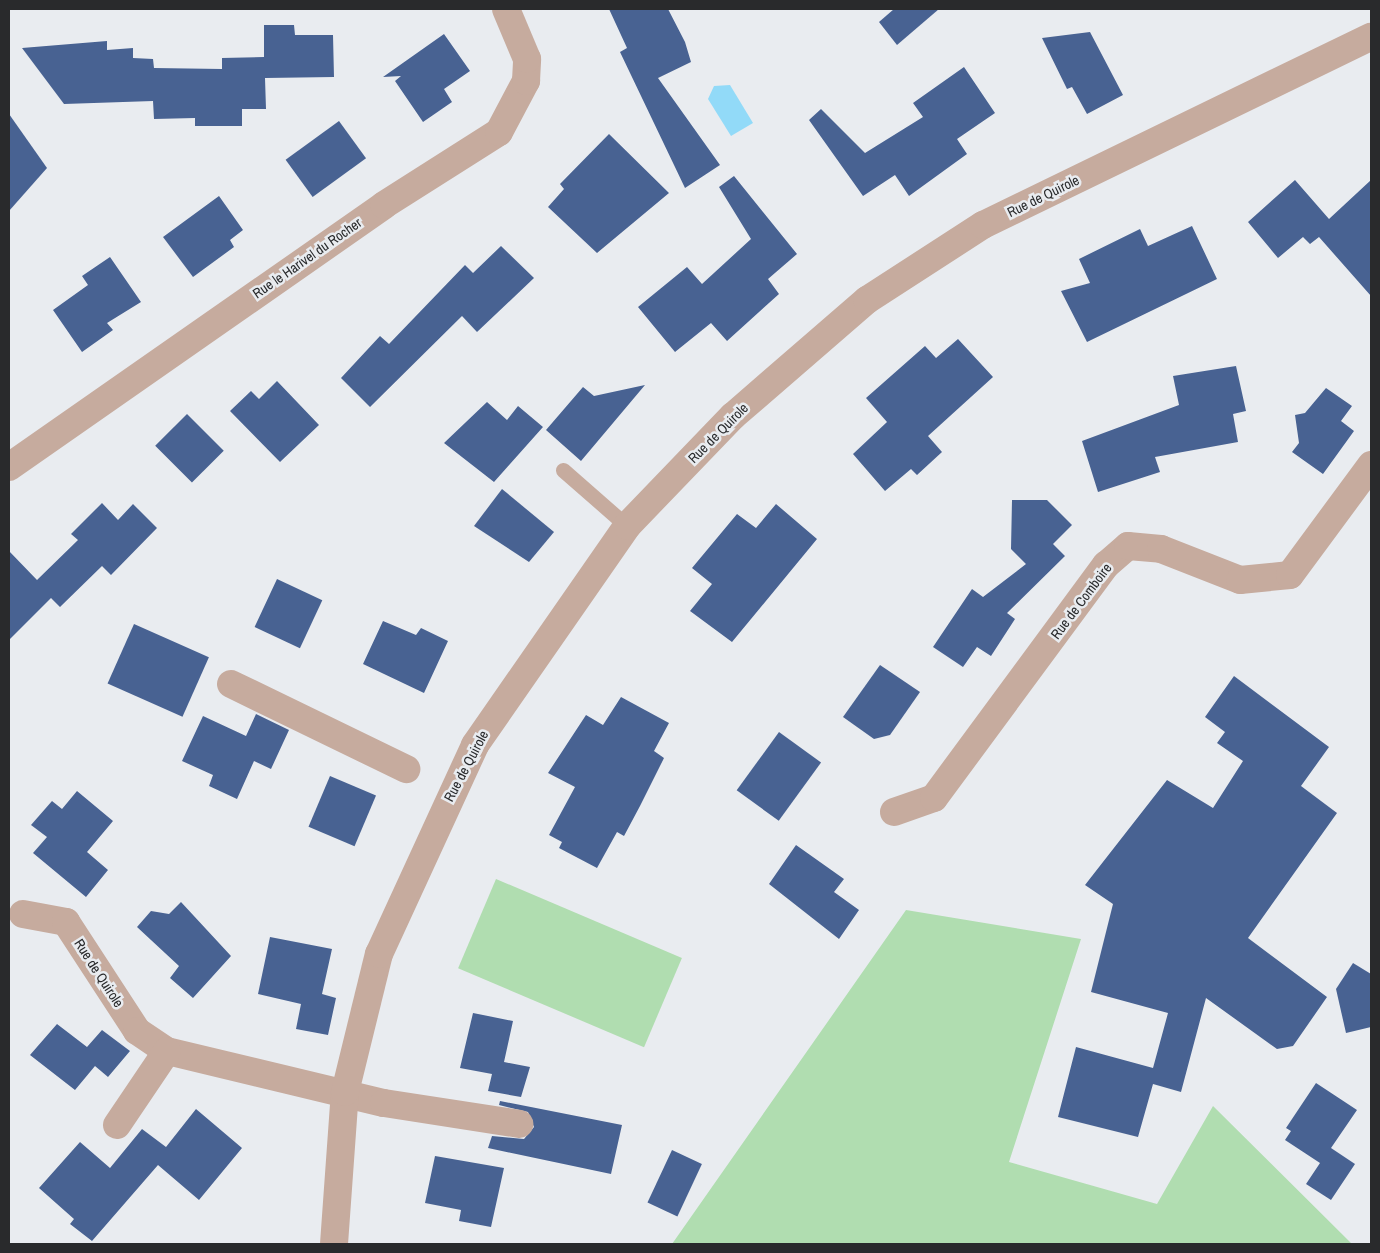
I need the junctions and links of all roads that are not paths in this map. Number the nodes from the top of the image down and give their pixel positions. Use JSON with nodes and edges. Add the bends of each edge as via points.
{"nodes":[{"id":1,"x":506,"y":9,"type":"edge"},
{"id":2,"x":1371,"y":37,"type":"edge"},
{"id":3,"x":1371,"y":465,"type":"edge"},
{"id":4,"x":9,"y":467,"type":"edge"},
{"id":5,"x":563,"y":470,"type":"dead end"},
{"id":6,"x":627,"y":526,"type":"junction"},
{"id":7,"x":231,"y":684,"type":"dead end"},
{"id":8,"x":406,"y":769,"type":"dead end"},
{"id":9,"x":894,"y":812,"type":"dead end"},
{"id":10,"x":22,"y":914,"type":"dead end"},
{"id":11,"x":167,"y":1051,"type":"junction"},
{"id":12,"x":345,"y":1092,"type":"junction"},
{"id":13,"x":520,"y":1124,"type":"dead end"},
{"id":14,"x":118,"y":1125,"type":"dead end"},
{"id":15,"x":334,"y":1244,"type":"edge"}],
"edges":[{"from":1,"to":4,"type":"street","name":"Rue le Harivel du Rocher","via":[[527,59],[526,81],[499,132],[384,204]]},
{"from":2,"to":6,"type":"street","name":"Rue de Quirole","via":[[983,225],[867,300],[733,416]]},
{"from":3,"to":9,"type":"street","name":"Rue de Comboire","via":[[1290,575],[1240,580],[1161,549],[1128,546],[1106,565],[934,798]]},
{"from":5,"to":6,"type":"lane"},
{"from":6,"to":12,"type":"street","name":"Rue de Quirole","via":[[475,745],[379,954]]},
{"from":7,"to":8,"type":"street"},
{"from":10,"to":11,"type":"street","name":"Rue de Quirole","via":[[66,922],[137,1031]]},
{"from":11,"to":12,"type":"street","name":"Rue de Quirole"},
{"from":11,"to":14,"type":"street"},
{"from":12,"to":13,"type":"street","name":"Rue de Quirole","via":[[384,1103]]},
{"from":12,"to":15,"type":"street","name":"Rue de Quirole"}]}
